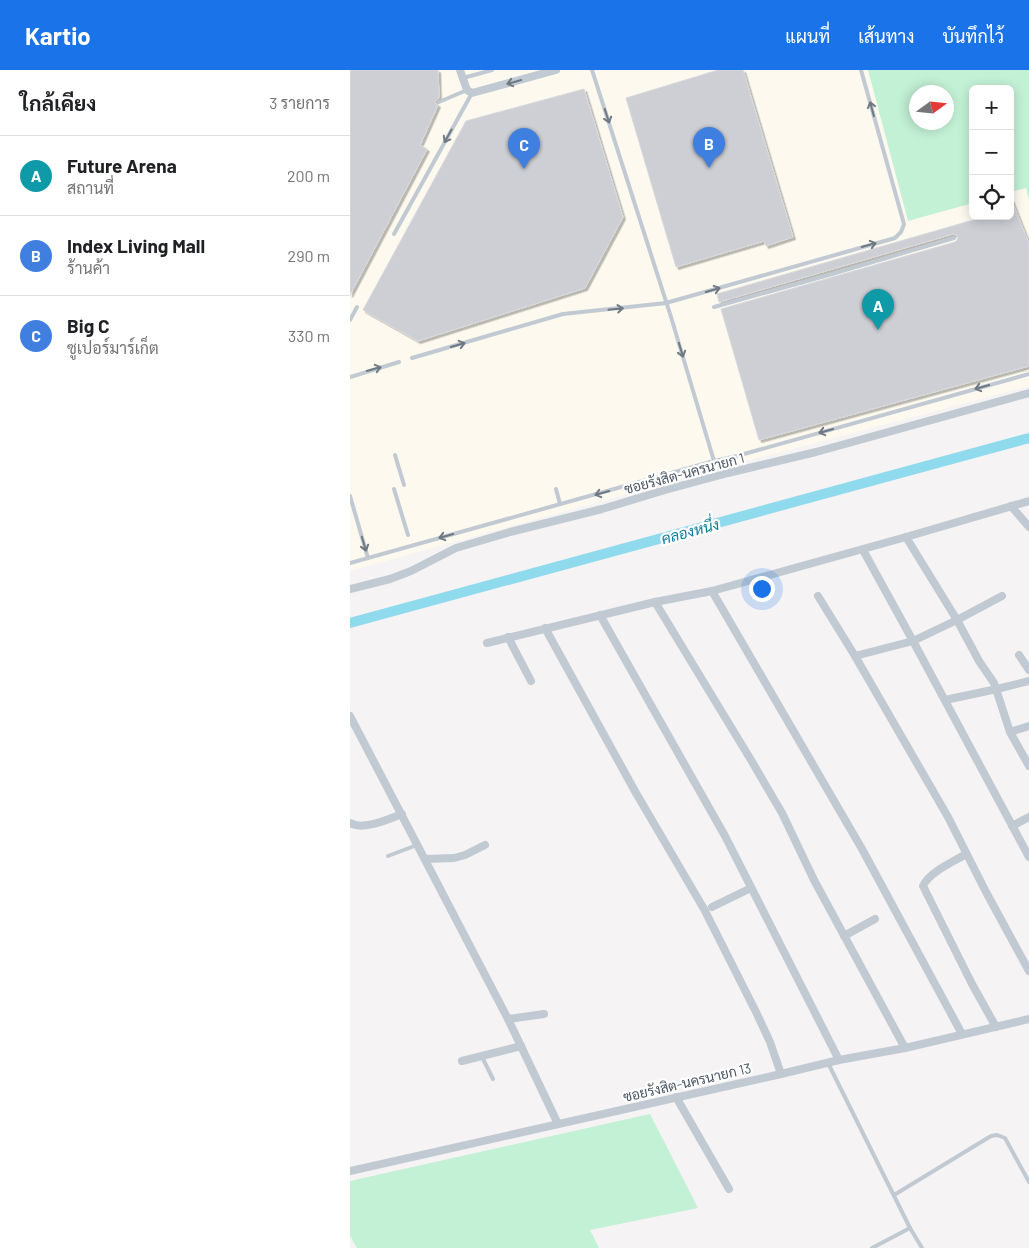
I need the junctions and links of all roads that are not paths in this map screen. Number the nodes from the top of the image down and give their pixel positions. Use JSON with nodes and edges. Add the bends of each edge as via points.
{"nodes":[{"id":1,"x":492,"y":70,"type":"edge"},
{"id":2,"x":556,"y":70,"type":"edge"},
{"id":3,"x":592,"y":70,"type":"edge"},
{"id":4,"x":861,"y":70,"type":"edge"},
{"id":5,"x":461,"y":74,"type":"edge"},
{"id":6,"x":469,"y":92,"type":"junction"},
{"id":7,"x":439,"y":102,"type":"dead end"},
{"id":8,"x":394,"y":234,"type":"dead end"},
{"id":9,"x":954,"y":238,"type":"dead end"},
{"id":10,"x":666,"y":303,"type":"junction"},
{"id":11,"x":357,"y":307,"type":"dead end"},
{"id":12,"x":714,"y":307,"type":"dead end"},
{"id":13,"x":350,"y":320,"type":"edge"},
{"id":14,"x":412,"y":358,"type":"dead end"},
{"id":15,"x":399,"y":362,"type":"dead end"},
{"id":16,"x":1029,"y":374,"type":"edge"},
{"id":17,"x":350,"y":377,"type":"edge"},
{"id":18,"x":1029,"y":393,"type":"edge"},
{"id":19,"x":395,"y":455,"type":"dead end"},
{"id":20,"x":714,"y":461,"type":"junction"},
{"id":21,"x":404,"y":486,"type":"dead end"},
{"id":22,"x":394,"y":489,"type":"dead end"},
{"id":23,"x":556,"y":489,"type":"dead end"},
{"id":24,"x":350,"y":496,"type":"edge"},
{"id":25,"x":1029,"y":501,"type":"edge"},
{"id":26,"x":560,"y":504,"type":"junction"},
{"id":27,"x":1011,"y":506,"type":"junction"},
{"id":28,"x":1029,"y":527,"type":"edge"},
{"id":29,"x":408,"y":535,"type":"dead end"},
{"id":30,"x":906,"y":538,"type":"junction"},
{"id":31,"x":863,"y":550,"type":"junction"},
{"id":32,"x":368,"y":558,"type":"junction"},
{"id":33,"x":350,"y":563,"type":"edge"},
{"id":34,"x":350,"y":589,"type":"edge"},
{"id":35,"x":712,"y":590,"type":"junction"},
{"id":36,"x":818,"y":596,"type":"dead end"},
{"id":37,"x":1002,"y":596,"type":"dead end"},
{"id":38,"x":655,"y":602,"type":"junction"},
{"id":39,"x":600,"y":615,"type":"junction"},
{"id":40,"x":957,"y":620,"type":"junction"},
{"id":41,"x":546,"y":628,"type":"junction"},
{"id":42,"x":508,"y":637,"type":"junction"},
{"id":43,"x":913,"y":641,"type":"junction"},
{"id":44,"x":487,"y":643,"type":"dead end"},
{"id":45,"x":1019,"y":655,"type":"dead end"},
{"id":46,"x":855,"y":656,"type":"junction"},
{"id":47,"x":1029,"y":670,"type":"edge"},
{"id":48,"x":531,"y":681,"type":"dead end"},
{"id":49,"x":1029,"y":681,"type":"edge"},
{"id":50,"x":997,"y":689,"type":"junction"},
{"id":51,"x":945,"y":700,"type":"junction"},
{"id":52,"x":350,"y":716,"type":"edge"},
{"id":53,"x":1029,"y":726,"type":"edge"},
{"id":54,"x":1010,"y":732,"type":"junction"},
{"id":55,"x":1029,"y":766,"type":"edge"},
{"id":56,"x":402,"y":814,"type":"junction"},
{"id":57,"x":1029,"y":817,"type":"edge"},
{"id":58,"x":350,"y":823,"type":"edge"},
{"id":59,"x":1012,"y":826,"type":"junction"},
{"id":60,"x":418,"y":845,"type":"junction"},
{"id":61,"x":485,"y":845,"type":"dead end"},
{"id":62,"x":966,"y":854,"type":"junction"},
{"id":63,"x":388,"y":856,"type":"dead end"},
{"id":64,"x":1029,"y":857,"type":"edge"},
{"id":65,"x":425,"y":859,"type":"junction"},
{"id":66,"x":751,"y":888,"type":"junction"},
{"id":67,"x":712,"y":907,"type":"dead end"},
{"id":68,"x":875,"y":919,"type":"dead end"},
{"id":69,"x":844,"y":936,"type":"junction"},
{"id":70,"x":1029,"y":971,"type":"edge"},
{"id":71,"x":544,"y":1014,"type":"dead end"},
{"id":72,"x":508,"y":1019,"type":"junction"},
{"id":73,"x":1029,"y":1019,"type":"edge"},
{"id":74,"x":996,"y":1027,"type":"junction"},
{"id":75,"x":962,"y":1034,"type":"junction"},
{"id":76,"x":521,"y":1046,"type":"junction"},
{"id":77,"x":905,"y":1048,"type":"junction"},
{"id":78,"x":482,"y":1057,"type":"junction"},
{"id":79,"x":839,"y":1060,"type":"junction"},
{"id":80,"x":462,"y":1061,"type":"dead end"},
{"id":81,"x":828,"y":1063,"type":"junction"},
{"id":82,"x":781,"y":1074,"type":"junction"},
{"id":83,"x":494,"y":1079,"type":"dead end"},
{"id":84,"x":676,"y":1097,"type":"junction"},
{"id":85,"x":558,"y":1124,"type":"junction"},
{"id":86,"x":350,"y":1171,"type":"edge"},
{"id":87,"x":1029,"y":1182,"type":"edge"},
{"id":88,"x":729,"y":1189,"type":"dead end"},
{"id":89,"x":894,"y":1195,"type":"junction"},
{"id":90,"x":910,"y":1228,"type":"junction"},
{"id":91,"x":872,"y":1248,"type":"edge"},
{"id":92,"x":922,"y":1248,"type":"edge"}],
"edges":[{"from":1,"to":5,"type":"lane"},
{"from":2,"to":6,"type":"street","one_way":true},
{"from":3,"to":10,"type":"lane","one_way":true},
{"from":10,"to":4,"type":"lane","one_way":true,"via":[[895,238],[901,232],[904,224]]},
{"from":5,"to":6,"type":"street"},
{"from":6,"to":7,"type":"lane"},
{"from":6,"to":8,"type":"lane","one_way":true},
{"from":9,"to":12,"type":"lane"},
{"from":14,"to":10,"type":"lane","one_way":true,"via":[[563,314]]},
{"from":10,"to":20,"type":"lane","one_way":true},
{"from":11,"to":13,"type":"lane"},
{"from":17,"to":15,"type":"lane","one_way":true},
{"from":16,"to":20,"type":"lane","one_way":true},
{"from":18,"to":34,"type":"street","name":"ซอยรังสิต-นครนายก 1","via":[[510,532],[456,548],[390,579]]},
{"from":19,"to":21,"type":"lane"},
{"from":20,"to":26,"type":"lane","one_way":true},
{"from":22,"to":29,"type":"lane"},
{"from":23,"to":26,"type":"lane"},
{"from":24,"to":32,"type":"lane","one_way":true},
{"from":25,"to":27,"type":"street"},
{"from":26,"to":32,"type":"lane","one_way":true},
{"from":27,"to":28,"type":"street"},
{"from":27,"to":30,"type":"street"},
{"from":30,"to":31,"type":"street"},
{"from":30,"to":40,"type":"street"},
{"from":31,"to":35,"type":"street"},
{"from":31,"to":43,"type":"street"},
{"from":32,"to":33,"type":"lane"},
{"from":35,"to":38,"type":"street"},
{"from":35,"to":75,"type":"street","via":[[862,849]]},
{"from":36,"to":46,"type":"street"},
{"from":37,"to":40,"type":"street"},
{"from":38,"to":39,"type":"street"},
{"from":38,"to":69,"type":"street","via":[[782,813]]},
{"from":39,"to":41,"type":"street"},
{"from":39,"to":66,"type":"street"},
{"from":40,"to":43,"type":"street"},
{"from":40,"to":50,"type":"street"},
{"from":41,"to":42,"type":"street"},
{"from":41,"to":82,"type":"street","via":[[704,909],[770,1042]]},
{"from":42,"to":44,"type":"street"},
{"from":42,"to":48,"type":"street"},
{"from":43,"to":46,"type":"street"},
{"from":43,"to":51,"type":"street"},
{"from":45,"to":47,"type":"street"},
{"from":46,"to":62,"type":"street"},
{"from":49,"to":50,"type":"street"},
{"from":50,"to":51,"type":"street"},
{"from":50,"to":54,"type":"street"},
{"from":51,"to":59,"type":"street"},
{"from":52,"to":56,"type":"street"},
{"from":53,"to":54,"type":"street"},
{"from":54,"to":55,"type":"street"},
{"from":56,"to":58,"type":"street","via":[[365,826]]},
{"from":56,"to":60,"type":"street"},
{"from":57,"to":59,"type":"street"},
{"from":59,"to":64,"type":"street"},
{"from":60,"to":63,"type":"lane"},
{"from":60,"to":65,"type":"street"},
{"from":61,"to":65,"type":"street","via":[[465,855]]},
{"from":62,"to":70,"type":"street"},
{"from":62,"to":74,"type":"street","via":[[934,873],[923,886]]},
{"from":65,"to":72,"type":"street"},
{"from":66,"to":67,"type":"street"},
{"from":66,"to":79,"type":"street"},
{"from":68,"to":69,"type":"street"},
{"from":69,"to":77,"type":"street"},
{"from":71,"to":72,"type":"street"},
{"from":72,"to":76,"type":"street"},
{"from":73,"to":74,"type":"street","name":"ซอยรังสิต-นครนายก 13"},
{"from":74,"to":75,"type":"street","name":"ซอยรังสิต-นครนายก 13"},
{"from":75,"to":77,"type":"street","name":"ซอยรังสิต-นครนายก 13"},
{"from":76,"to":78,"type":"street"},
{"from":76,"to":85,"type":"street"},
{"from":77,"to":79,"type":"street","name":"ซอยรังสิต-นครนายก 13"},
{"from":78,"to":80,"type":"street"},
{"from":78,"to":83,"type":"lane"},
{"from":79,"to":81,"type":"street","name":"ซอยรังสิต-นครนายก 13"},
{"from":81,"to":82,"type":"street","name":"ซอยรังสิต-นครนายก 13"},
{"from":81,"to":89,"type":"lane"},
{"from":82,"to":84,"type":"street","name":"ซอยรังสิต-นครนายก 13"},
{"from":84,"to":85,"type":"street","name":"ซอยรังสิต-นครนายก 13"},
{"from":84,"to":88,"type":"street"},
{"from":85,"to":86,"type":"street","name":"ซอยรังสิต-นครนายก 13"},
{"from":87,"to":89,"type":"lane","via":[[1005,1138],[991,1136]]},
{"from":89,"to":90,"type":"lane"},
{"from":90,"to":91,"type":"lane"},
{"from":90,"to":92,"type":"lane"}]}
